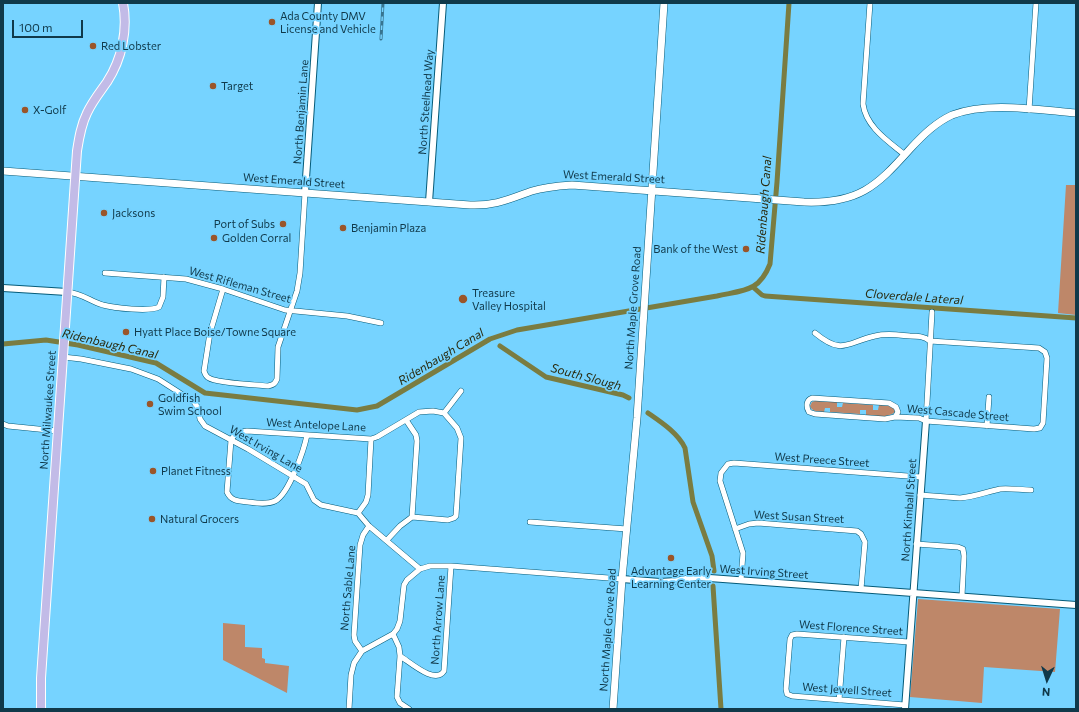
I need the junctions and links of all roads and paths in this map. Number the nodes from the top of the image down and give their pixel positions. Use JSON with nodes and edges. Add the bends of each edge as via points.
{"nodes":[{"id":1,"x":123,"y":3,"type":"edge"},
{"id":2,"x":318,"y":3,"type":"edge"},
{"id":3,"x":443,"y":3,"type":"edge"},
{"id":4,"x":664,"y":3,"type":"edge"},
{"id":5,"x":870,"y":3,"type":"edge"},
{"id":6,"x":1032,"y":3,"type":"edge"},
{"id":7,"x":1036,"y":3,"type":"edge"},
{"id":8,"x":1029,"y":110,"type":"junction"},
{"id":9,"x":1076,"y":113,"type":"edge"},
{"id":10,"x":905,"y":155,"type":"junction"},
{"id":11,"x":3,"y":171,"type":"edge"},
{"id":12,"x":75,"y":176,"type":"junction"},
{"id":13,"x":651,"y":190,"type":"junction"},
{"id":14,"x":305,"y":193,"type":"junction"},
{"id":15,"x":429,"y":202,"type":"junction"},
{"id":16,"x":105,"y":273,"type":"dead end"},
{"id":17,"x":164,"y":277,"type":"junction"},
{"id":18,"x":3,"y":288,"type":"edge"},
{"id":19,"x":223,"y":289,"type":"junction"},
{"id":20,"x":67,"y":292,"type":"junction"},
{"id":21,"x":290,"y":311,"type":"junction"},
{"id":22,"x":932,"y":312,"type":"dead end"},
{"id":23,"x":381,"y":323,"type":"dead end"},
{"id":24,"x":815,"y":334,"type":"dead end"},
{"id":25,"x":930,"y":341,"type":"junction"},
{"id":26,"x":63,"y":357,"type":"junction"},
{"id":27,"x":461,"y":391,"type":"dead end"},
{"id":28,"x":989,"y":397,"type":"dead end"},
{"id":29,"x":444,"y":413,"type":"junction"},
{"id":30,"x":895,"y":417,"type":"junction"},
{"id":31,"x":406,"y":420,"type":"junction"},
{"id":32,"x":926,"y":421,"type":"junction"},
{"id":33,"x":3,"y":424,"type":"edge"},
{"id":34,"x":987,"y":426,"type":"junction"},
{"id":35,"x":58,"y":430,"type":"junction"},
{"id":36,"x":307,"y":435,"type":"junction"},
{"id":37,"x":371,"y":439,"type":"junction"},
{"id":38,"x":231,"y":440,"type":"junction"},
{"id":39,"x":293,"y":476,"type":"junction"},
{"id":40,"x":921,"y":477,"type":"junction"},
{"id":41,"x":1031,"y":490,"type":"dead end"},
{"id":42,"x":920,"y":495,"type":"junction"},
{"id":43,"x":358,"y":513,"type":"junction"},
{"id":44,"x":412,"y":517,"type":"junction"},
{"id":45,"x":530,"y":522,"type":"dead end"},
{"id":46,"x":369,"y":526,"type":"junction"},
{"id":47,"x":627,"y":529,"type":"junction"},
{"id":48,"x":735,"y":529,"type":"junction"},
{"id":49,"x":386,"y":540,"type":"junction"},
{"id":50,"x":916,"y":544,"type":"junction"},
{"id":51,"x":451,"y":566,"type":"junction"},
{"id":52,"x":420,"y":569,"type":"junction"},
{"id":53,"x":622,"y":579,"type":"junction"},
{"id":54,"x":741,"y":580,"type":"junction"},
{"id":55,"x":861,"y":589,"type":"junction"},
{"id":56,"x":913,"y":592,"type":"junction"},
{"id":57,"x":962,"y":596,"type":"junction"},
{"id":58,"x":1076,"y":605,"type":"edge"},
{"id":59,"x":393,"y":634,"type":"junction"},
{"id":60,"x":844,"y":637,"type":"junction"},
{"id":61,"x":910,"y":642,"type":"junction"},
{"id":62,"x":362,"y":651,"type":"junction"},
{"id":63,"x":400,"y":656,"type":"junction"},
{"id":64,"x":787,"y":694,"type":"joint"},
{"id":65,"x":839,"y":700,"type":"junction"},
{"id":66,"x":905,"y":707,"type":"edge"},
{"id":67,"x":41,"y":709,"type":"edge"},
{"id":68,"x":349,"y":709,"type":"edge"},
{"id":69,"x":409,"y":709,"type":"edge"},
{"id":70,"x":613,"y":709,"type":"edge"}],
"edges":[{"from":1,"to":12,"type":"main road","name":"North Milwaukee Street","via":[[124,28],[121,52],[113,72],[92,103],[82,127]]},
{"from":2,"to":14,"type":"street","name":"North Benjamin Lane"},
{"from":3,"to":15,"type":"street","name":"North Steelhead Way"},
{"from":4,"to":13,"type":"main road","name":"North Maple Grove Road"},
{"from":5,"to":10,"type":"street","via":[[864,112],[873,127]]},
{"from":6,"to":7,"type":"street"},
{"from":7,"to":8,"type":"street"},
{"from":8,"to":9,"type":"main road","name":"West Emerald Street"},
{"from":8,"to":10,"type":"main road","name":"West Emerald Street","via":[[988,107],[963,111],[926,132]]},
{"from":10,"to":13,"type":"main road","name":"West Emerald Street","via":[[870,188],[846,199],[828,202]]},
{"from":11,"to":12,"type":"main road","name":"West Emerald Street"},
{"from":12,"to":14,"type":"main road","name":"West Emerald Street"},
{"from":12,"to":20,"type":"main road","name":"North Milwaukee Street"},
{"from":13,"to":15,"type":"main road","name":"West Emerald Street","via":[[572,185],[544,188],[503,202],[482,206]]},
{"from":13,"to":47,"type":"main road","name":"North Maple Grove Road","via":[[638,406]]},
{"from":14,"to":15,"type":"main road","name":"West Emerald Street"},
{"from":14,"to":21,"type":"street","name":"North Benjamin Lane","via":[[300,273]]},
{"from":16,"to":17,"type":"street","name":"West Rifleman Street"},
{"from":17,"to":19,"type":"street","name":"West Rifleman Street","via":[[186,279]]},
{"from":17,"to":20,"type":"street","via":[[162,301],[159,306],[150,310],[103,305],[76,293]]},
{"from":18,"to":20,"type":"street"},
{"from":19,"to":21,"type":"street","name":"West Rifleman Street"},
{"from":19,"to":21,"type":"street","name":"North Benjamin Lane","via":[[210,333],[204,371],[209,379],[273,385],[277,379],[278,346]]},
{"from":20,"to":26,"type":"main road","name":"North Milwaukee Street"},
{"from":21,"to":23,"type":"street","name":"West Rifleman Street","via":[[347,316]]},
{"from":22,"to":25,"type":"street","name":"North Kimball Street"},
{"from":24,"to":25,"type":"street","via":[[824,341],[838,346],[886,334],[925,337]]},
{"from":25,"to":32,"type":"street","name":"North Kimball Street"},
{"from":25,"to":34,"type":"street","name":"West Cascade Street","via":[[1039,348],[1045,352],[1047,358],[1043,423],[1040,428]]},
{"from":26,"to":35,"type":"main road","name":"North Milwaukee Street"},
{"from":26,"to":38,"type":"street","name":"West Irving Lane","via":[[131,369],[158,379],[194,402],[203,424]]},
{"from":27,"to":29,"type":"street"},
{"from":28,"to":34,"type":"street"},
{"from":29,"to":31,"type":"street","name":"West Antelope Lane","via":[[419,412]]},
{"from":29,"to":44,"type":"street","via":[[457,428],[461,438],[456,516],[448,520]]},
{"from":30,"to":30,"type":"street","name":"West Cascade Street","via":[[885,419],[815,414],[809,412],[807,406],[808,400],[812,398],[889,403],[896,407],[898,412]]},
{"from":30,"to":32,"type":"street","name":"West Cascade Street","via":[[919,418]]},
{"from":31,"to":37,"type":"street","name":"West Antelope Lane"},
{"from":31,"to":44,"type":"street","via":[[417,441]]},
{"from":32,"to":34,"type":"street","name":"West Cascade Street"},
{"from":32,"to":40,"type":"street","name":"North Kimball Street"},
{"from":33,"to":35,"type":"street"},
{"from":35,"to":67,"type":"main road","name":"North Milwaukee Street"},
{"from":36,"to":37,"type":"street","name":"West Antelope Lane"},
{"from":36,"to":38,"type":"street","name":"West Antelope Lane","via":[[247,431],[239,432]]},
{"from":36,"to":39,"type":"street"},
{"from":37,"to":43,"type":"street","via":[[368,494]]},
{"from":38,"to":39,"type":"street","name":"West Irving Lane"},
{"from":38,"to":39,"type":"street","via":[[227,492],[233,499],[275,502],[281,497]]},
{"from":39,"to":43,"type":"street","name":"West Irving Lane","via":[[306,484],[314,500],[321,505]]},
{"from":40,"to":42,"type":"street","name":"North Kimball Street"},
{"from":40,"to":48,"type":"street","name":"West Preece Street","via":[[728,464],[721,473],[720,480]]},
{"from":41,"to":42,"type":"street","via":[[1000,489],[967,498]]},
{"from":42,"to":50,"type":"street","name":"North Kimball Street"},
{"from":43,"to":46,"type":"street"},
{"from":44,"to":49,"type":"street"},
{"from":45,"to":47,"type":"street"},
{"from":46,"to":49,"type":"street"},
{"from":46,"to":62,"type":"street","name":"North Sable Lane","via":[[360,545],[354,635]]},
{"from":47,"to":53,"type":"main road","name":"North Maple Grove Road"},
{"from":48,"to":54,"type":"street","via":[[743,553]]},
{"from":48,"to":55,"type":"street","name":"West Susan Street","via":[[758,523],[853,530],[861,534],[865,542]]},
{"from":49,"to":52,"type":"street"},
{"from":50,"to":56,"type":"street","name":"North Kimball Street"},
{"from":50,"to":57,"type":"street","via":[[963,549]]},
{"from":51,"to":52,"type":"street","via":[[430,566]]},
{"from":51,"to":53,"type":"street","name":"West Irving Street"},
{"from":51,"to":63,"type":"street","name":"North Arrow Lane","via":[[442,675],[430,676]]},
{"from":52,"to":59,"type":"street","via":[[404,585],[400,621]]},
{"from":53,"to":54,"type":"street","name":"West Irving Street","via":[[660,582],[696,577]]},
{"from":53,"to":70,"type":"main road","name":"North Maple Grove Road"},
{"from":54,"to":55,"type":"street","name":"West Irving Street"},
{"from":55,"to":56,"type":"street","name":"West Irving Street"},
{"from":56,"to":57,"type":"street","name":"West Irving Street"},
{"from":56,"to":61,"type":"street","name":"North Kimball Street"},
{"from":57,"to":58,"type":"street","name":"West Irving Street"},
{"from":59,"to":62,"type":"street"},
{"from":59,"to":63,"type":"street"},
{"from":60,"to":61,"type":"street","name":"West Florence Street"},
{"from":60,"to":64,"type":"street","name":"West Florence Street","via":[[792,635]]},
{"from":60,"to":65,"type":"street"},
{"from":61,"to":66,"type":"street","name":"North Kimball Street"},
{"from":62,"to":68,"type":"street","via":[[354,663],[351,675]]},
{"from":63,"to":69,"type":"street","via":[[397,698]]},
{"from":64,"to":65,"type":"street","name":"West Jewell Street"},
{"from":65,"to":66,"type":"street","name":"West Jewell Street"}]}
